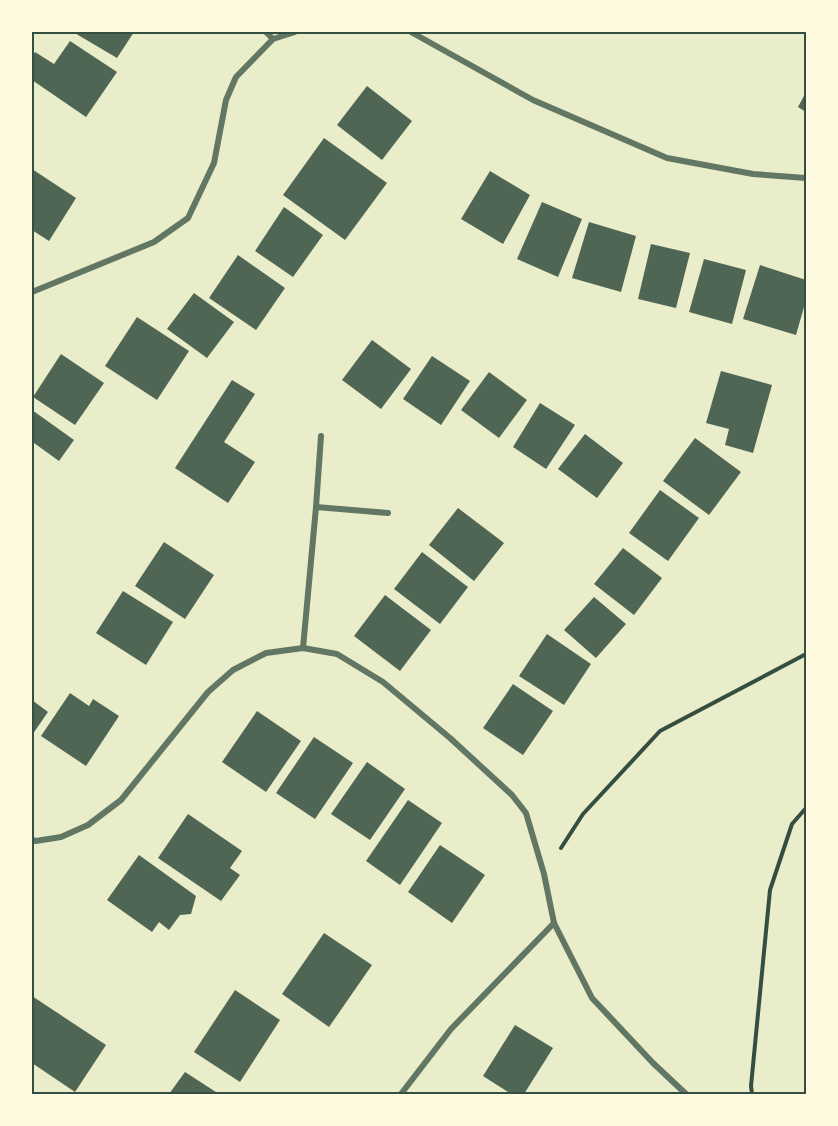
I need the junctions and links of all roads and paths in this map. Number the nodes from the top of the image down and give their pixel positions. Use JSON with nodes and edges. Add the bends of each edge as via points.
{"nodes":[{"id":1,"x":266,"y":32,"type":"edge"},
{"id":2,"x":295,"y":32,"type":"edge"},
{"id":3,"x":411,"y":32,"type":"edge"},
{"id":4,"x":273,"y":39,"type":"junction"},
{"id":5,"x":807,"y":178,"type":"edge"},
{"id":6,"x":32,"y":292,"type":"edge"},
{"id":7,"x":321,"y":436,"type":"dead end"},
{"id":8,"x":316,"y":507,"type":"junction"},
{"id":9,"x":388,"y":513,"type":"dead end"},
{"id":10,"x":303,"y":648,"type":"junction"},
{"id":11,"x":807,"y":654,"type":"edge"},
{"id":12,"x":807,"y":808,"type":"edge"},
{"id":13,"x":32,"y":840,"type":"edge"},
{"id":14,"x":544,"y":874,"type":"junction"},
{"id":15,"x":554,"y":924,"type":"junction"},
{"id":16,"x":401,"y":1095,"type":"edge"},
{"id":17,"x":686,"y":1095,"type":"edge"},
{"id":18,"x":752,"y":1095,"type":"edge"}],
"edges":[{"from":1,"to":4,"type":"street"},
{"from":2,"to":4,"type":"street"},
{"from":3,"to":5,"type":"street","via":[[533,100],[667,158],[753,174]]},
{"from":4,"to":6,"type":"street","via":[[236,77],[226,100],[214,164],[188,218],[154,242]]},
{"from":7,"to":8,"type":"street"},
{"from":8,"to":9,"type":"street"},
{"from":8,"to":10,"type":"street"},
{"from":10,"to":13,"type":"street","via":[[266,653],[233,670],[208,692],[121,800],[88,825],[61,837]]},
{"from":10,"to":14,"type":"street","via":[[337,654],[383,682],[512,795],[526,813]]},
{"from":11,"to":14,"type":"path","via":[[660,731],[583,814]]},
{"from":12,"to":18,"type":"path","via":[[792,824],[770,890]]},
{"from":14,"to":15,"type":"street"},
{"from":15,"to":16,"type":"street","via":[[451,1029]]},
{"from":15,"to":17,"type":"street","via":[[592,998]]}]}
